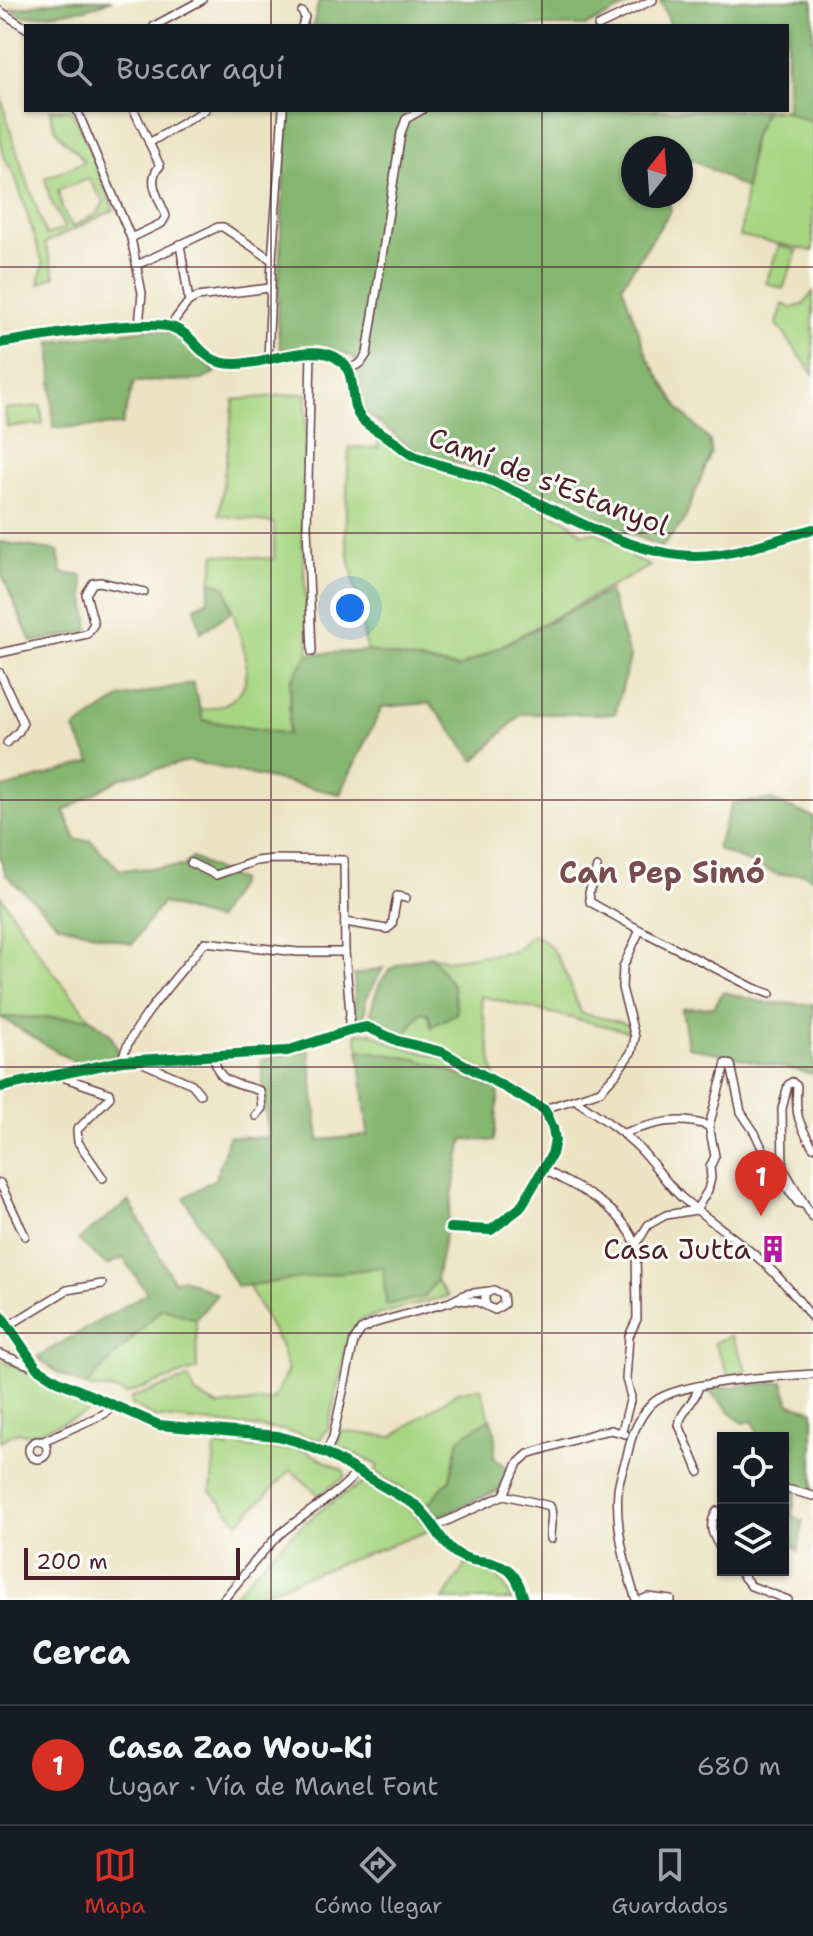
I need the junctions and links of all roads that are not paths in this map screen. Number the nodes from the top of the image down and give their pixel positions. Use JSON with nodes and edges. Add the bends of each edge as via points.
{"nodes":[{"id":1,"x":202,"y":0,"type":"edge"},
{"id":2,"x":653,"y":0,"type":"edge"},
{"id":3,"x":0,"y":11,"type":"edge"},
{"id":4,"x":302,"y":12,"type":"dead end"},
{"id":5,"x":158,"y":24,"type":"edge"},
{"id":6,"x":303,"y":24,"type":"edge"},
{"id":7,"x":602,"y":24,"type":"edge"},
{"id":8,"x":24,"y":27,"type":"edge"},
{"id":9,"x":78,"y":112,"type":"edge"},
{"id":10,"x":135,"y":112,"type":"edge"},
{"id":11,"x":202,"y":112,"type":"edge"},
{"id":12,"x":283,"y":112,"type":"edge"},
{"id":13,"x":418,"y":112,"type":"edge"},
{"id":14,"x":149,"y":143,"type":"junction"},
{"id":15,"x":131,"y":238,"type":"junction"},
{"id":16,"x":180,"y":244,"type":"junction"},
{"id":17,"x":272,"y":260,"type":"junction"},
{"id":18,"x":137,"y":265,"type":"junction"},
{"id":19,"x":270,"y":288,"type":"junction"},
{"id":20,"x":189,"y":301,"type":"junction"},
{"id":21,"x":139,"y":325,"type":"junction"},
{"id":22,"x":170,"y":326,"type":"junction"},
{"id":23,"x":0,"y":343,"type":"edge"},
{"id":24,"x":311,"y":352,"type":"junction"},
{"id":25,"x":268,"y":360,"type":"junction"},
{"id":26,"x":349,"y":369,"type":"junction"},
{"id":27,"x":813,"y":529,"type":"edge"},
{"id":28,"x":144,"y":592,"type":"dead end"},
{"id":29,"x":312,"y":652,"type":"dead end"},
{"id":30,"x":0,"y":653,"type":"edge"},
{"id":31,"x":0,"y":673,"type":"edge"},
{"id":32,"x":7,"y":743,"type":"dead end"},
{"id":33,"x":191,"y":863,"type":"dead end"},
{"id":34,"x":597,"y":867,"type":"dead end"},
{"id":35,"x":406,"y":898,"type":"dead end"},
{"id":36,"x":345,"y":922,"type":"junction"},
{"id":37,"x":640,"y":930,"type":"junction"},
{"id":38,"x":345,"y":952,"type":"junction"},
{"id":39,"x":770,"y":994,"type":"dead end"},
{"id":40,"x":348,"y":1031,"type":"junction"},
{"id":41,"x":214,"y":1056,"type":"junction"},
{"id":42,"x":140,"y":1058,"type":"junction"},
{"id":43,"x":122,"y":1061,"type":"junction"},
{"id":44,"x":64,"y":1075,"type":"junction"},
{"id":45,"x":0,"y":1087,"type":"edge"},
{"id":46,"x":200,"y":1094,"type":"dead end"},
{"id":47,"x":577,"y":1101,"type":"junction"},
{"id":48,"x":544,"y":1109,"type":"junction"},
{"id":49,"x":256,"y":1116,"type":"dead end"},
{"id":50,"x":709,"y":1126,"type":"junction"},
{"id":51,"x":623,"y":1133,"type":"junction"},
{"id":52,"x":813,"y":1147,"type":"edge"},
{"id":53,"x":545,"y":1170,"type":"junction"},
{"id":54,"x":103,"y":1178,"type":"dead end"},
{"id":55,"x":0,"y":1183,"type":"edge"},
{"id":56,"x":803,"y":1204,"type":"junction"},
{"id":57,"x":696,"y":1210,"type":"junction"},
{"id":58,"x":813,"y":1218,"type":"edge"},
{"id":59,"x":450,"y":1228,"type":"dead end"},
{"id":60,"x":25,"y":1236,"type":"dead end"},
{"id":61,"x":636,"y":1245,"type":"junction"},
{"id":62,"x":102,"y":1284,"type":"dead end"},
{"id":63,"x":489,"y":1291,"type":"junction"},
{"id":64,"x":450,"y":1302,"type":"junction"},
{"id":65,"x":486,"y":1304,"type":"junction"},
{"id":66,"x":0,"y":1314,"type":"edge"},
{"id":67,"x":813,"y":1319,"type":"edge"},
{"id":68,"x":8,"y":1326,"type":"junction"},
{"id":69,"x":0,"y":1354,"type":"edge"},
{"id":70,"x":37,"y":1368,"type":"junction"},
{"id":71,"x":813,"y":1374,"type":"edge"},
{"id":72,"x":699,"y":1386,"type":"junction"},
{"id":73,"x":113,"y":1405,"type":"junction"},
{"id":74,"x":622,"y":1431,"type":"junction"},
{"id":75,"x":630,"y":1438,"type":"junction"},
{"id":76,"x":41,"y":1442,"type":"dead end"},
{"id":77,"x":326,"y":1453,"type":"junction"},
{"id":78,"x":357,"y":1471,"type":"junction"},
{"id":79,"x":699,"y":1472,"type":"dead end"},
{"id":80,"x":789,"y":1490,"type":"edge"},
{"id":81,"x":504,"y":1495,"type":"junction"},
{"id":82,"x":813,"y":1496,"type":"edge"},
{"id":83,"x":717,"y":1511,"type":"dead end"},
{"id":84,"x":436,"y":1526,"type":"junction"},
{"id":85,"x":551,"y":1539,"type":"dead end"},
{"id":86,"x":717,"y":1542,"type":"edge"},
{"id":87,"x":743,"y":1576,"type":"edge"},
{"id":88,"x":223,"y":1600,"type":"edge"},
{"id":89,"x":524,"y":1600,"type":"edge"},
{"id":90,"x":638,"y":1600,"type":"edge"},
{"id":91,"x":671,"y":1600,"type":"edge"},
{"id":92,"x":788,"y":1600,"type":"edge"}],
"edges":[{"from":1,"to":5,"type":"street"},
{"from":2,"to":7,"type":"street"},
{"from":3,"to":8,"type":"street"},
{"from":4,"to":6,"type":"street"},
{"from":9,"to":15,"type":"street"},
{"from":10,"to":14,"type":"street"},
{"from":11,"to":14,"type":"street"},
{"from":12,"to":17,"type":"street"},
{"from":13,"to":26,"type":"street","via":[[406,119],[401,133],[367,354]]},
{"from":14,"to":15,"type":"street","via":[[160,166],[152,180],[165,220]]},
{"from":15,"to":18,"type":"street"},
{"from":16,"to":17,"type":"street","via":[[223,227]]},
{"from":16,"to":18,"type":"street"},
{"from":16,"to":20,"type":"street"},
{"from":17,"to":19,"type":"street"},
{"from":18,"to":21,"type":"street","via":[[142,293]]},
{"from":19,"to":20,"type":"street"},
{"from":19,"to":25,"type":"street"},
{"from":20,"to":22,"type":"street"},
{"from":21,"to":22,"type":"street"},
{"from":21,"to":23,"type":"street"},
{"from":22,"to":25,"type":"street","via":[[213,361]]},
{"from":24,"to":25,"type":"street"},
{"from":24,"to":26,"type":"street","via":[[330,355]]},
{"from":24,"to":29,"type":"street","via":[[307,526]]},
{"from":26,"to":27,"type":"street","name":"Camí de s'Estanyol","via":[[358,415],[410,454],[486,479],[633,545],[711,555]]},
{"from":28,"to":30,"type":"street","via":[[93,583],[86,594],[94,624],[87,634]]},
{"from":31,"to":32,"type":"street","via":[[23,723]]},
{"from":33,"to":36,"type":"street","via":[[216,875],[273,859],[344,860]]},
{"from":34,"to":37,"type":"street","via":[[590,902]]},
{"from":35,"to":36,"type":"street","via":[[397,896],[387,929]]},
{"from":36,"to":38,"type":"street"},
{"from":37,"to":39,"type":"street"},
{"from":37,"to":47,"type":"street","via":[[623,967],[622,988],[635,1037],[632,1051],[600,1091]]},
{"from":38,"to":40,"type":"street"},
{"from":38,"to":43,"type":"street","via":[[205,942],[145,1017]]},
{"from":40,"to":41,"type":"street","via":[[287,1051]]},
{"from":40,"to":48,"type":"street","via":[[367,1027],[442,1052]]},
{"from":41,"to":42,"type":"street"},
{"from":41,"to":49,"type":"street","via":[[221,1076],[260,1091],[262,1108]]},
{"from":42,"to":43,"type":"street"},
{"from":42,"to":46,"type":"street","via":[[192,1084]]},
{"from":43,"to":44,"type":"street"},
{"from":44,"to":45,"type":"street"},
{"from":44,"to":54,"type":"street","via":[[109,1093],[77,1130],[78,1142]]},
{"from":47,"to":48,"type":"street"},
{"from":47,"to":51,"type":"street"},
{"from":48,"to":53,"type":"street","via":[[555,1140]]},
{"from":50,"to":51,"type":"street","via":[[674,1119]]},
{"from":50,"to":56,"type":"street","via":[[729,1063],[741,1112],[784,1185]]},
{"from":50,"to":57,"type":"street","via":[[715,1156],[708,1190]]},
{"from":51,"to":57,"type":"street"},
{"from":52,"to":56,"type":"street","via":[[798,1121],[797,1086],[792,1082],[784,1096],[781,1151],[783,1168]]},
{"from":53,"to":59,"type":"street","via":[[520,1208],[496,1229]]},
{"from":53,"to":61,"type":"street","via":[[608,1206],[631,1230]]},
{"from":55,"to":60,"type":"street"},
{"from":56,"to":58,"type":"street"},
{"from":57,"to":61,"type":"street","via":[[666,1215],[648,1225]]},
{"from":57,"to":67,"type":"street","via":[[786,1283]]},
{"from":61,"to":74,"type":"street","via":[[637,1319],[629,1336],[626,1379],[631,1397]]},
{"from":62,"to":68,"type":"street","via":[[67,1290]]},
{"from":63,"to":64,"type":"street"},
{"from":63,"to":65,"type":"street"},
{"from":63,"to":65,"type":"street","via":[[500,1291],[505,1300],[495,1310]]},
{"from":64,"to":65,"type":"street"},
{"from":64,"to":77,"type":"street","via":[[367,1326],[357,1335]]},
{"from":66,"to":68,"type":"street"},
{"from":68,"to":70,"type":"street"},
{"from":69,"to":70,"type":"street"},
{"from":70,"to":73,"type":"street"},
{"from":71,"to":72,"type":"street"},
{"from":72,"to":75,"type":"street","via":[[656,1400]]},
{"from":72,"to":79,"type":"street","via":[[696,1399],[679,1418]]},
{"from":73,"to":76,"type":"street"},
{"from":73,"to":77,"type":"street","via":[[159,1425],[278,1436]]},
{"from":74,"to":75,"type":"street"},
{"from":74,"to":81,"type":"street","via":[[596,1433],[523,1457]]},
{"from":75,"to":90,"type":"street","via":[[617,1493],[624,1558]]},
{"from":77,"to":78,"type":"street"},
{"from":78,"to":84,"type":"street","via":[[417,1506]]},
{"from":78,"to":88,"type":"street","via":[[280,1534]]},
{"from":80,"to":82,"type":"street"},
{"from":81,"to":84,"type":"street"},
{"from":81,"to":85,"type":"street","via":[[550,1506]]},
{"from":83,"to":86,"type":"street","via":[[711,1533]]},
{"from":84,"to":89,"type":"street","via":[[460,1556],[490,1561],[511,1572]]},
{"from":87,"to":92,"type":"street","via":[[751,1586]]},
{"from":90,"to":91,"type":"street"}]}
